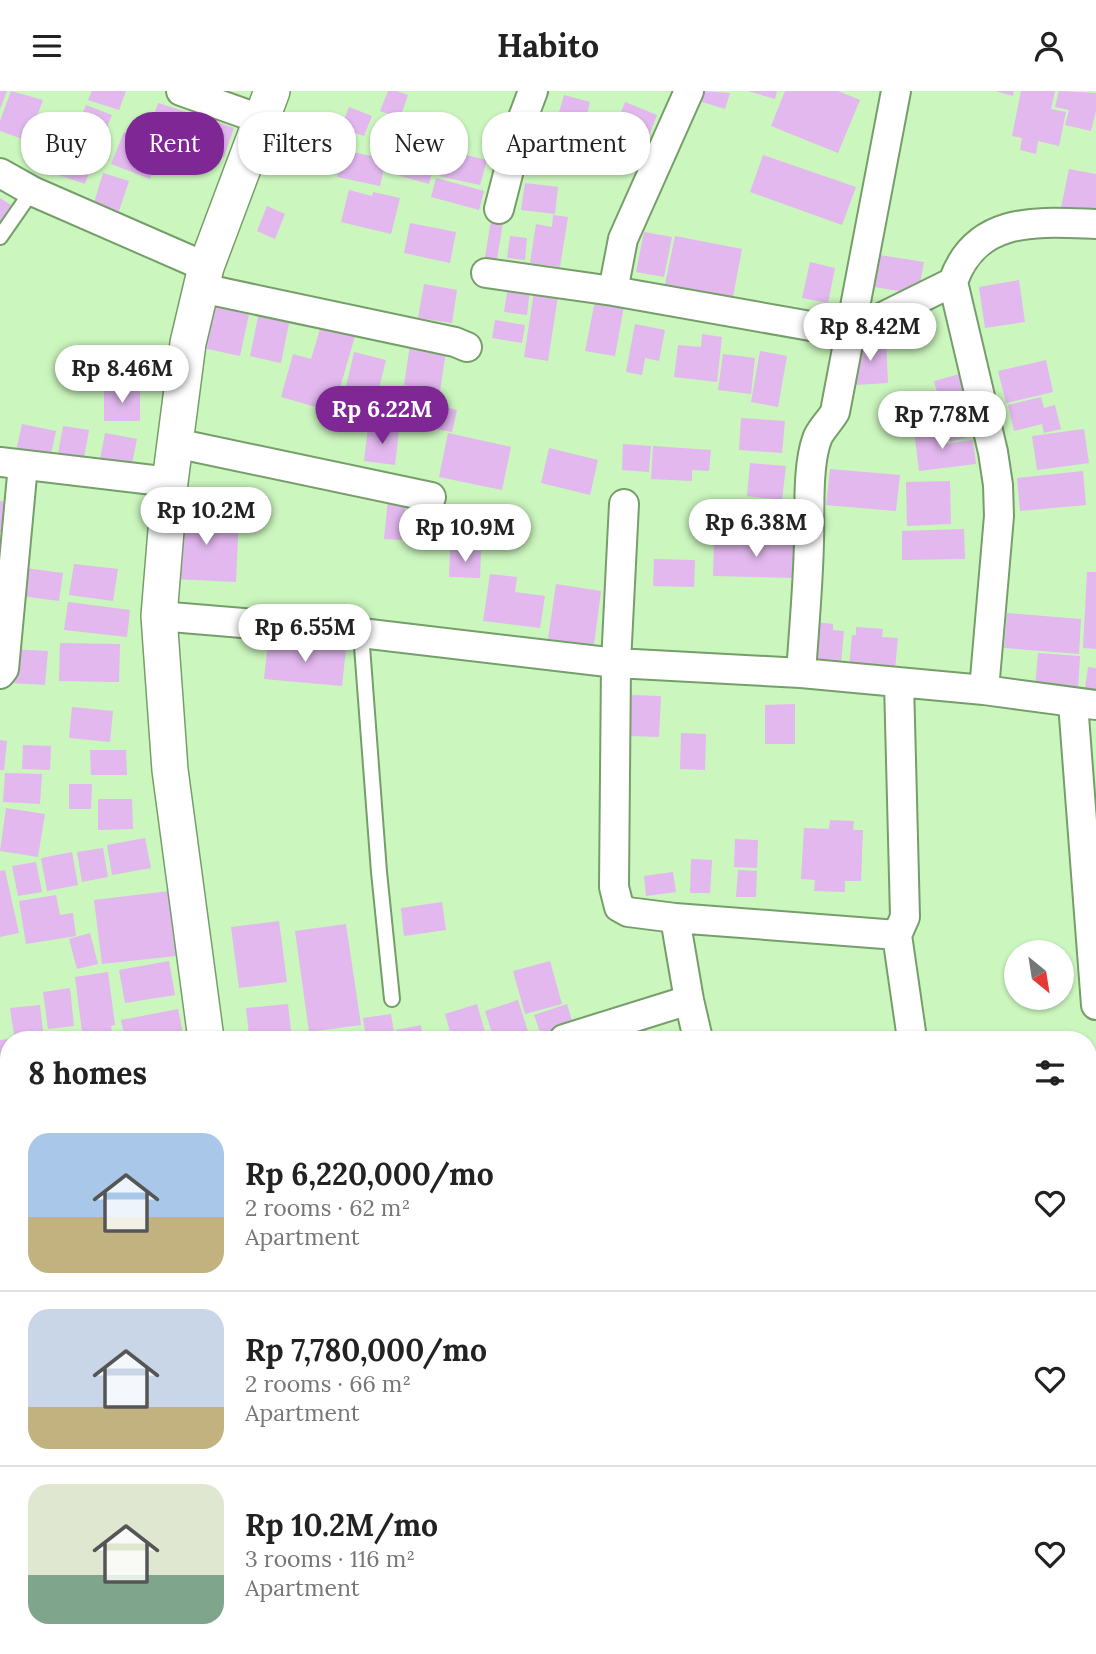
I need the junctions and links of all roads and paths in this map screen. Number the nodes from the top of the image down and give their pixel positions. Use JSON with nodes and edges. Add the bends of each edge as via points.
{"nodes":[{"id":1,"x":181,"y":91,"type":"edge"},
{"id":2,"x":533,"y":91,"type":"edge"},
{"id":3,"x":689,"y":91,"type":"edge"},
{"id":4,"x":896,"y":91,"type":"edge"},
{"id":5,"x":266,"y":105,"type":"edge"},
{"id":6,"x":0,"y":173,"type":"edge"},
{"id":7,"x":32,"y":191,"type":"junction"},
{"id":8,"x":499,"y":209,"type":"dead end"},
{"id":9,"x":1096,"y":224,"type":"edge"},
{"id":10,"x":0,"y":237,"type":"edge"},
{"id":11,"x":486,"y":273,"type":"dead end"},
{"id":12,"x":203,"y":277,"type":"junction"},
{"id":13,"x":953,"y":282,"type":"junction"},
{"id":14,"x":613,"y":291,"type":"junction"},
{"id":15,"x":850,"y":333,"type":"junction"},
{"id":16,"x":467,"y":347,"type":"dead end"},
{"id":17,"x":175,"y":443,"type":"junction"},
{"id":18,"x":12,"y":464,"type":"edge"},
{"id":19,"x":170,"y":482,"type":"junction"},
{"id":20,"x":431,"y":497,"type":"dead end"},
{"id":21,"x":624,"y":504,"type":"dead end"},
{"id":22,"x":159,"y":616,"type":"junction"},
{"id":23,"x":360,"y":633,"type":"junction"},
{"id":24,"x":616,"y":663,"type":"junction"},
{"id":25,"x":801,"y":673,"type":"junction"},
{"id":26,"x":0,"y":674,"type":"edge"},
{"id":27,"x":899,"y":682,"type":"junction"},
{"id":28,"x":984,"y":690,"type":"junction"},
{"id":29,"x":1084,"y":704,"type":"edge"},
{"id":30,"x":675,"y":918,"type":"junction"},
{"id":31,"x":897,"y":935,"type":"junction"},
{"id":32,"x":392,"y":999,"type":"dead end"},
{"id":33,"x":689,"y":1000,"type":"junction"},
{"id":34,"x":1096,"y":1005,"type":"edge"},
{"id":35,"x":205,"y":1031,"type":"edge"},
{"id":36,"x":590,"y":1031,"type":"edge"},
{"id":37,"x":696,"y":1031,"type":"edge"},
{"id":38,"x":911,"y":1031,"type":"edge"}],
"edges":[{"from":1,"to":5,"type":"street"},
{"from":2,"to":8,"type":"street"},
{"from":3,"to":14,"type":"street","via":[[623,239]]},
{"from":4,"to":15,"type":"street"},
{"from":5,"to":12,"type":"street"},
{"from":6,"to":7,"type":"street"},
{"from":7,"to":10,"type":"lane"},
{"from":7,"to":12,"type":"street"},
{"from":9,"to":13,"type":"street","via":[[1024,223],[1004,229],[979,243],[959,265]]},
{"from":11,"to":14,"type":"street"},
{"from":12,"to":16,"type":"street"},
{"from":12,"to":17,"type":"street","via":[[188,344]]},
{"from":13,"to":15,"type":"street"},
{"from":13,"to":28,"type":"street","via":[[998,485]]},
{"from":14,"to":15,"type":"street"},
{"from":15,"to":25,"type":"street","via":[[835,412],[815,445]]},
{"from":17,"to":19,"type":"street"},
{"from":17,"to":20,"type":"street"},
{"from":18,"to":19,"type":"street"},
{"from":18,"to":26,"type":"street","via":[[4,669]]},
{"from":19,"to":22,"type":"street"},
{"from":21,"to":24,"type":"street"},
{"from":22,"to":23,"type":"street"},
{"from":22,"to":35,"type":"street","via":[[170,770]]},
{"from":23,"to":24,"type":"street"},
{"from":23,"to":32,"type":"lane"},
{"from":24,"to":25,"type":"street"},
{"from":24,"to":30,"type":"street","via":[[616,900],[628,912]]},
{"from":25,"to":27,"type":"street"},
{"from":27,"to":28,"type":"street"},
{"from":27,"to":31,"type":"street","via":[[905,916]]},
{"from":28,"to":29,"type":"street"},
{"from":29,"to":34,"type":"street"},
{"from":30,"to":31,"type":"street"},
{"from":30,"to":33,"type":"street"},
{"from":31,"to":38,"type":"street"},
{"from":33,"to":36,"type":"street"},
{"from":33,"to":37,"type":"street"}]}
